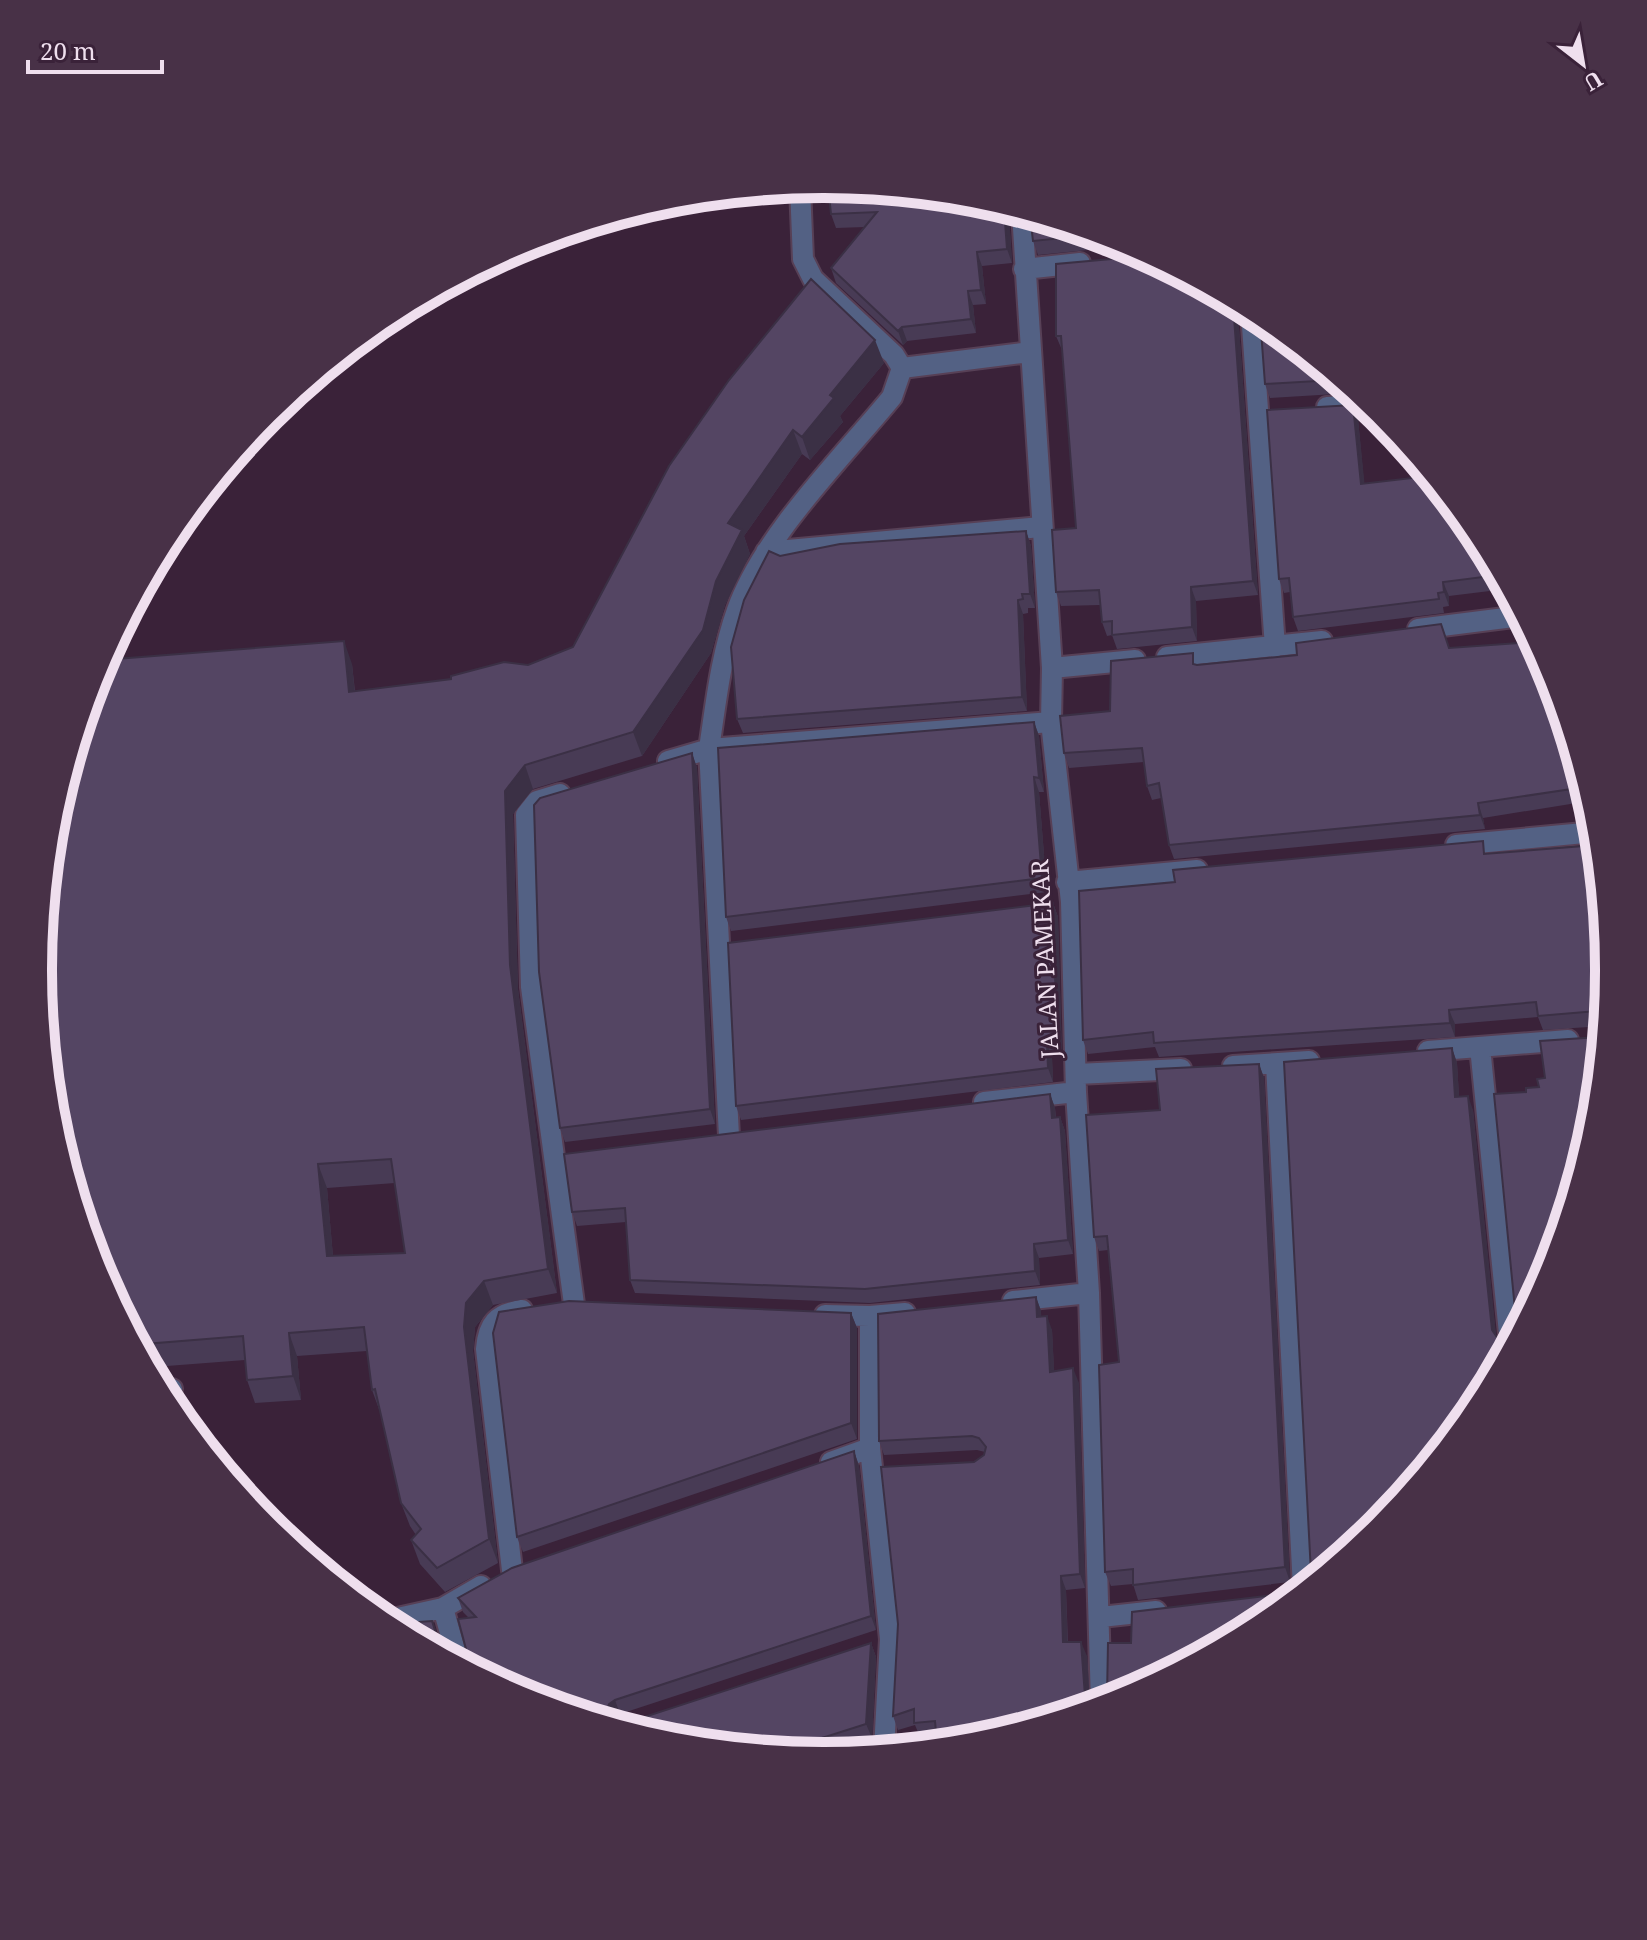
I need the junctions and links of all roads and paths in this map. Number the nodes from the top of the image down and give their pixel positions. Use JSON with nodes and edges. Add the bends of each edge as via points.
{"nodes":[{"id":1,"x":800,"y":199,"type":"edge"},
{"id":2,"x":1022,"y":225,"type":"edge"},
{"id":3,"x":1106,"y":261,"type":"edge"},
{"id":4,"x":1024,"y":269,"type":"junction"},
{"id":5,"x":1253,"y":330,"type":"edge"},
{"id":6,"x":1030,"y":352,"type":"junction"},
{"id":7,"x":902,"y":368,"type":"junction"},
{"id":8,"x":1350,"y":406,"type":"edge"},
{"id":9,"x":1304,"y":409,"type":"edge"},
{"id":10,"x":1041,"y":527,"type":"junction"},
{"id":11,"x":766,"y":552,"type":"junction"},
{"id":12,"x":1509,"y":618,"type":"edge"},
{"id":13,"x":1398,"y":632,"type":"edge"},
{"id":14,"x":1336,"y":639,"type":"edge"},
{"id":15,"x":1275,"y":647,"type":"junction"},
{"id":16,"x":1052,"y":668,"type":"junction"},
{"id":17,"x":1051,"y":722,"type":"junction"},
{"id":18,"x":709,"y":749,"type":"junction"},
{"id":19,"x":649,"y":767,"type":"edge"},
{"id":20,"x":574,"y":790,"type":"edge"},
{"id":21,"x":1582,"y":833,"type":"edge"},
{"id":22,"x":1437,"y":847,"type":"edge"},
{"id":23,"x":1216,"y":868,"type":"edge"},
{"id":24,"x":1065,"y":896,"type":"junction"},
{"id":25,"x":1587,"y":1039,"type":"edge"},
{"id":26,"x":1480,"y":1047,"type":"junction"},
{"id":27,"x":1402,"y":1053,"type":"edge"},
{"id":28,"x":1323,"y":1060,"type":"edge"},
{"id":29,"x":1276,"y":1064,"type":"junction"},
{"id":30,"x":1077,"y":1083,"type":"junction"},
{"id":31,"x":962,"y":1105,"type":"edge"},
{"id":32,"x":729,"y":1136,"type":"edge"},
{"id":33,"x":581,"y":1154,"type":"edge"},
{"id":34,"x":551,"y":1157,"type":"junction"},
{"id":35,"x":1089,"y":1293,"type":"junction"},
{"id":36,"x":995,"y":1303,"type":"edge"},
{"id":37,"x":933,"y":1310,"type":"edge"},
{"id":38,"x":808,"y":1314,"type":"edge"},
{"id":39,"x":870,"y":1316,"type":"junction"},
{"id":40,"x":1508,"y":1324,"type":"edge"},
{"id":41,"x":876,"y":1462,"type":"junction"},
{"id":42,"x":812,"y":1468,"type":"edge"},
{"id":43,"x":1302,"y":1574,"type":"edge"},
{"id":44,"x":443,"y":1608,"type":"junction"},
{"id":45,"x":1175,"y":1609,"type":"edge"},
{"id":46,"x":404,"y":1617,"type":"edge"},
{"id":47,"x":1101,"y":1617,"type":"junction"},
{"id":48,"x":454,"y":1647,"type":"edge"},
{"id":49,"x":1101,"y":1690,"type":"edge"},
{"id":50,"x":884,"y":1739,"type":"edge"}],
"edges":[{"from":1,"to":7,"type":"street","via":[[803,259],[813,279]]},
{"from":2,"to":4,"type":"street","name":"JALAN PAMEKAR"},
{"from":3,"to":4,"type":"street"},
{"from":4,"to":6,"type":"street","name":"JALAN PAMEKAR"},
{"from":5,"to":15,"type":"street","via":[[1264,412]]},
{"from":6,"to":7,"type":"street"},
{"from":6,"to":10,"type":"street","name":"JALAN PAMEKAR"},
{"from":7,"to":11,"type":"street","via":[[892,397]]},
{"from":8,"to":9,"type":"street"},
{"from":10,"to":11,"type":"street"},
{"from":10,"to":16,"type":"street","name":"JALAN PAMEKAR"},
{"from":11,"to":18,"type":"street","via":[[723,652]]},
{"from":12,"to":13,"type":"street"},
{"from":14,"to":15,"type":"street"},
{"from":15,"to":16,"type":"street"},
{"from":16,"to":17,"type":"street","name":"JALAN PAMEKAR"},
{"from":17,"to":18,"type":"street"},
{"from":17,"to":24,"type":"street","name":"JALAN PAMEKAR"},
{"from":18,"to":19,"type":"street"},
{"from":18,"to":32,"type":"street","via":[[728,945]]},
{"from":20,"to":34,"type":"street","via":[[537,801],[526,815],[531,987]]},
{"from":21,"to":22,"type":"street"},
{"from":23,"to":24,"type":"street"},
{"from":24,"to":30,"type":"street","name":"JALAN PAMEKAR"},
{"from":25,"to":26,"type":"street"},
{"from":26,"to":27,"type":"street"},
{"from":26,"to":40,"type":"street"},
{"from":28,"to":29,"type":"street"},
{"from":29,"to":30,"type":"street"},
{"from":29,"to":43,"type":"street"},
{"from":30,"to":31,"type":"street"},
{"from":30,"to":35,"type":"street","name":"JALAN PAMEKAR"},
{"from":33,"to":34,"type":"street"},
{"from":34,"to":44,"type":"street","via":[[567,1306],[497,1317],[488,1328],[486,1349],[520,1567]]},
{"from":35,"to":36,"type":"street"},
{"from":35,"to":47,"type":"street","name":"JALAN PAMEKAR"},
{"from":37,"to":39,"type":"street"},
{"from":38,"to":39,"type":"street"},
{"from":39,"to":41,"type":"street"},
{"from":41,"to":42,"type":"street"},
{"from":41,"to":50,"type":"street"},
{"from":44,"to":46,"type":"street"},
{"from":44,"to":48,"type":"street"},
{"from":45,"to":47,"type":"street"},
{"from":47,"to":49,"type":"street","name":"JALAN PAMEKAR"}]}
